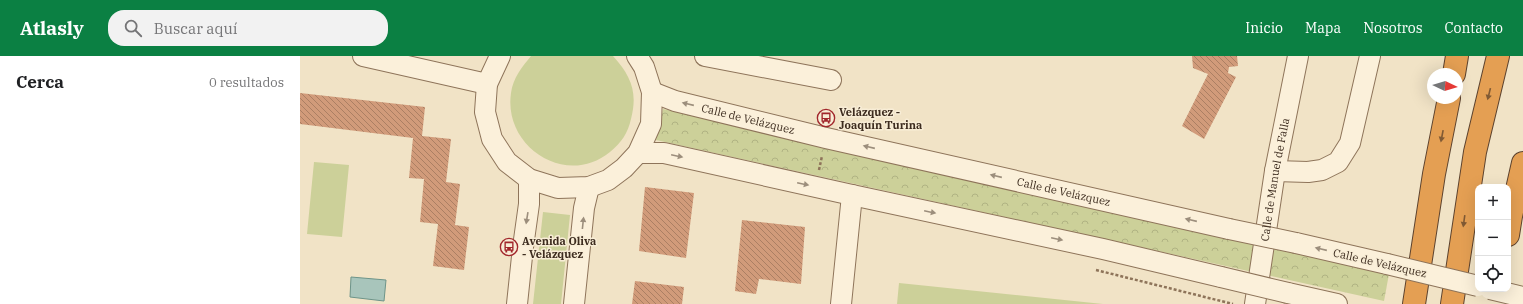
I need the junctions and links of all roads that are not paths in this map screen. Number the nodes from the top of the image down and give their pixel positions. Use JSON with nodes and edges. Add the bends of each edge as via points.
{"nodes":[{"id":1,"x":363,"y":56,"type":"edge"},
{"id":2,"x":500,"y":56,"type":"edge"},
{"id":3,"x":705,"y":56,"type":"edge"},
{"id":4,"x":1298,"y":56,"type":"edge"},
{"id":5,"x":1370,"y":56,"type":"edge"},
{"id":6,"x":1457,"y":56,"type":"edge"},
{"id":7,"x":1498,"y":56,"type":"edge"},
{"id":8,"x":640,"y":57,"type":"edge"},
{"id":9,"x":1455,"y":68,"type":"edge"},
{"id":10,"x":831,"y":80,"type":"dead end"},
{"id":11,"x":487,"y":84,"type":"junction"},
{"id":12,"x":652,"y":92,"type":"junction"},
{"id":13,"x":1448,"y":104,"type":"edge"},
{"id":14,"x":638,"y":153,"type":"junction"},
{"id":15,"x":1523,"y":163,"type":"edge"},
{"id":16,"x":1275,"y":171,"type":"junction"},
{"id":17,"x":529,"y":179,"type":"junction"},
{"id":18,"x":589,"y":187,"type":"junction"},
{"id":19,"x":852,"y":195,"type":"junction"},
{"id":20,"x":1510,"y":220,"type":"edge"},
{"id":21,"x":1475,"y":285,"type":"edge"},
{"id":22,"x":1501,"y":292,"type":"edge"},
{"id":23,"x":1502,"y":292,"type":"edge"},
{"id":24,"x":1523,"y":297,"type":"edge"},
{"id":25,"x":517,"y":304,"type":"edge"},
{"id":26,"x":574,"y":304,"type":"edge"},
{"id":27,"x":841,"y":304,"type":"edge"},
{"id":28,"x":1255,"y":304,"type":"edge"},
{"id":29,"x":1337,"y":304,"type":"edge"},
{"id":30,"x":1414,"y":304,"type":"edge"},
{"id":31,"x":1452,"y":304,"type":"edge"},
{"id":32,"x":1499,"y":304,"type":"edge"}],
"edges":[{"from":1,"to":11,"type":"street"},
{"from":2,"to":11,"type":"street"},
{"from":3,"to":10,"type":"street"},
{"from":4,"to":16,"type":"street","name":"Calle de Manuel de Falla"},
{"from":5,"to":16,"type":"street","via":[[1350,143],[1338,162],[1322,170]]},
{"from":6,"to":9,"type":"highway"},
{"from":7,"to":31,"type":"highway","one_way":true,"via":[[1475,152]]},
{"from":8,"to":12,"type":"street"},
{"from":11,"to":17,"type":"street","via":[[485,112],[492,139],[507,162]]},
{"from":12,"to":14,"type":"street","via":[[651,124]]},
{"from":21,"to":12,"type":"street","name":"Calle de Velázquez","one_way":true,"bridge":true,"via":[[826,138],[675,101]]},
{"from":13,"to":30,"type":"highway","one_way":true},
{"from":14,"to":18,"type":"street","via":[[608,180]]},
{"from":14,"to":19,"type":"street","one_way":true,"via":[[664,153]]},
{"from":15,"to":20,"type":"highway"},
{"from":16,"to":28,"type":"street","name":"Calle de Manuel de Falla"},
{"from":17,"to":18,"type":"street","via":[[558,188]]},
{"from":17,"to":25,"type":"street","one_way":true,"via":[[529,204]]},
{"from":26,"to":18,"type":"street","one_way":true,"via":[[584,208]]},
{"from":19,"to":27,"type":"street"},
{"from":19,"to":29,"type":"street","one_way":true,"bridge":true,"via":[[1094,247]]},
{"from":22,"to":32,"type":"highway"},
{"from":23,"to":24,"type":"street","bridge":true}]}
